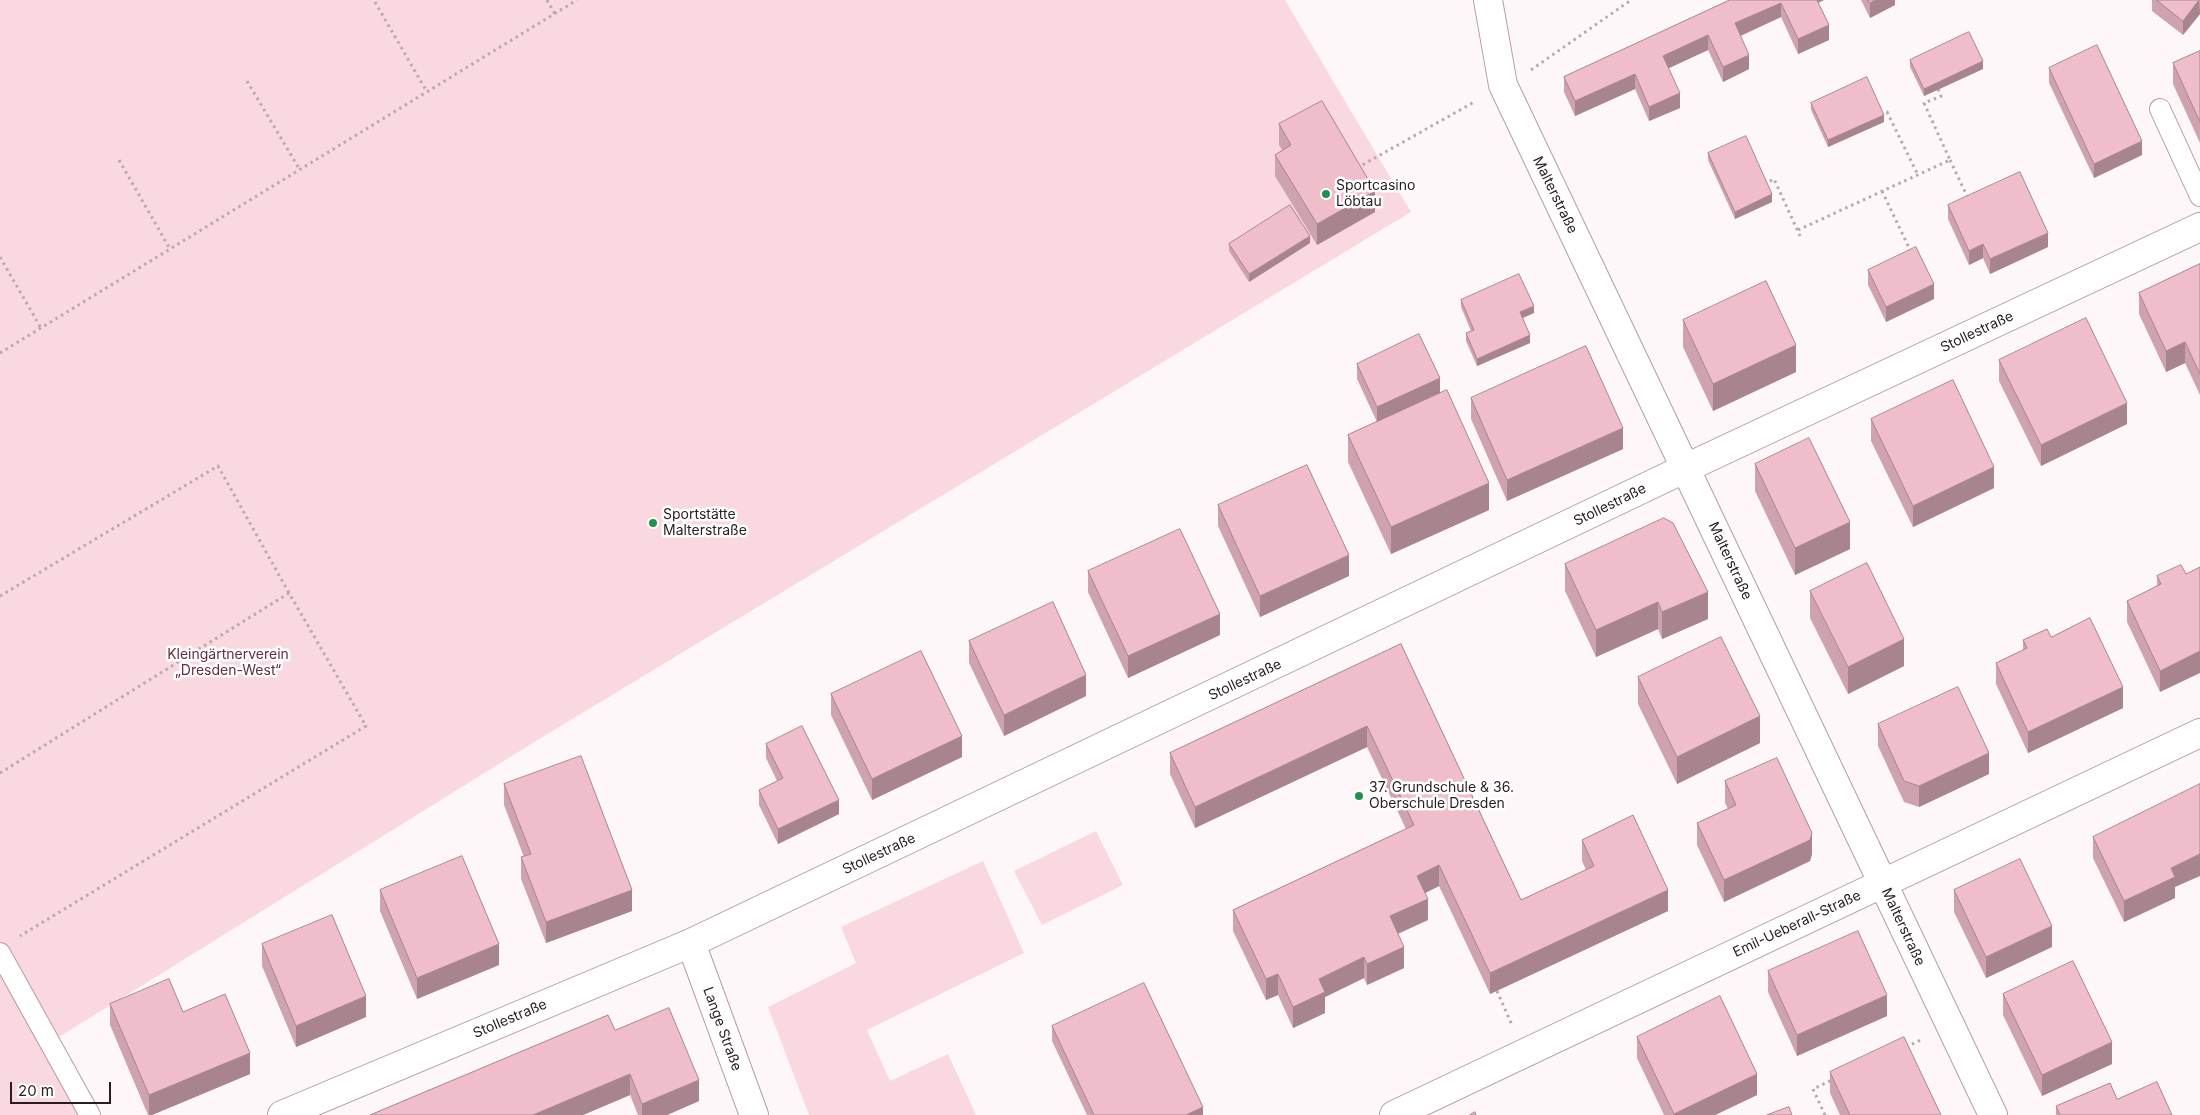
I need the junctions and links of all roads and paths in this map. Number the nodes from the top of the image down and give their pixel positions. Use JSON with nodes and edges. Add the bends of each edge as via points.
{"nodes":[{"id":1,"x":547,"y":0,"type":"edge"},
{"id":2,"x":577,"y":0,"type":"edge"},
{"id":3,"x":1488,"y":0,"type":"edge"},
{"id":4,"x":1631,"y":0,"type":"edge"},
{"id":5,"x":375,"y":2,"type":"dead end"},
{"id":6,"x":555,"y":14,"type":"junction"},
{"id":7,"x":247,"y":81,"type":"dead end"},
{"id":8,"x":1503,"y":86,"type":"junction"},
{"id":9,"x":1938,"y":89,"type":"edge"},
{"id":10,"x":428,"y":92,"type":"junction"},
{"id":11,"x":2160,"y":110,"type":"dead end"},
{"id":12,"x":1880,"y":115,"type":"edge"},
{"id":13,"x":119,"y":160,"type":"dead end"},
{"id":14,"x":1950,"y":160,"type":"junction"},
{"id":15,"x":1355,"y":164,"type":"edge"},
{"id":16,"x":300,"y":170,"type":"junction"},
{"id":17,"x":1918,"y":175,"type":"junction"},
{"id":18,"x":1764,"y":184,"type":"edge"},
{"id":19,"x":1882,"y":191,"type":"junction"},
{"id":20,"x":2200,"y":196,"type":"edge"},
{"id":21,"x":1969,"y":200,"type":"edge"},
{"id":22,"x":2200,"y":227,"type":"edge"},
{"id":23,"x":1798,"y":230,"type":"junction"},
{"id":24,"x":1800,"y":236,"type":"dead end"},
{"id":25,"x":170,"y":249,"type":"junction"},
{"id":26,"x":1911,"y":253,"type":"edge"},
{"id":27,"x":0,"y":258,"type":"edge"},
{"id":28,"x":41,"y":328,"type":"junction"},
{"id":29,"x":0,"y":353,"type":"edge"},
{"id":30,"x":1686,"y":468,"type":"junction"},
{"id":31,"x":289,"y":594,"type":"junction"},
{"id":32,"x":0,"y":596,"type":"edge"},
{"id":33,"x":2200,"y":733,"type":"edge"},
{"id":34,"x":0,"y":773,"type":"edge"},
{"id":35,"x":1883,"y":883,"type":"junction"},
{"id":36,"x":17,"y":937,"type":"dead end"},
{"id":37,"x":691,"y":943,"type":"junction"},
{"id":38,"x":0,"y":953,"type":"edge"},
{"id":39,"x":1951,"y":1026,"type":"junction"},
{"id":40,"x":1899,"y":1050,"type":"edge"},
{"id":41,"x":1839,"y":1077,"type":"edge"},
{"id":42,"x":90,"y":1115,"type":"edge"},
{"id":43,"x":282,"y":1115,"type":"edge"},
{"id":44,"x":754,"y":1115,"type":"edge"},
{"id":45,"x":1394,"y":1115,"type":"edge"},
{"id":46,"x":1825,"y":1115,"type":"edge"},
{"id":47,"x":1993,"y":1115,"type":"edge"}],
"edges":[{"from":1,"to":6,"type":"path"},
{"from":2,"to":6,"type":"path"},
{"from":3,"to":8,"type":"street","name":"Malterstraße"},
{"from":4,"to":8,"type":"path","via":[[1527,73]]},
{"from":5,"to":10,"type":"path"},
{"from":6,"to":10,"type":"path"},
{"from":7,"to":16,"type":"path"},
{"from":8,"to":15,"type":"path","via":[[1357,168]]},
{"from":8,"to":30,"type":"street","name":"Malterstraße"},
{"from":9,"to":14,"type":"path","via":[[1941,96],[1924,103]]},
{"from":10,"to":16,"type":"path"},
{"from":11,"to":20,"type":"lane"},
{"from":12,"to":17,"type":"path","via":[[1887,112]]},
{"from":13,"to":25,"type":"path"},
{"from":14,"to":17,"type":"path"},
{"from":14,"to":21,"type":"path"},
{"from":16,"to":25,"type":"path"},
{"from":17,"to":19,"type":"path"},
{"from":18,"to":23,"type":"path","via":[[1774,179]]},
{"from":19,"to":23,"type":"path"},
{"from":19,"to":26,"type":"path"},
{"from":22,"to":30,"type":"street","name":"Stollestraße"},
{"from":23,"to":24,"type":"path"},
{"from":25,"to":28,"type":"path"},
{"from":27,"to":28,"type":"path"},
{"from":28,"to":29,"type":"path"},
{"from":30,"to":35,"type":"street","name":"Malterstraße"},
{"from":30,"to":37,"type":"street","name":"Stollestraße"},
{"from":31,"to":32,"type":"path","via":[[218,466]]},
{"from":31,"to":34,"type":"path"},
{"from":31,"to":36,"type":"path","via":[[366,726]]},
{"from":33,"to":35,"type":"street","name":"Emil-Ueberall-Straße"},
{"from":35,"to":39,"type":"street","name":"Malterstraße"},
{"from":35,"to":45,"type":"street","name":"Emil-Ueberall-Straße"},
{"from":37,"to":43,"type":"street","name":"Stollestraße"},
{"from":37,"to":44,"type":"street","name":"Lange Straße"},
{"from":38,"to":42,"type":"lane"},
{"from":39,"to":40,"type":"path"},
{"from":39,"to":47,"type":"street","name":"Malterstraße"},
{"from":41,"to":46,"type":"path","via":[[1813,1089]]}]}
